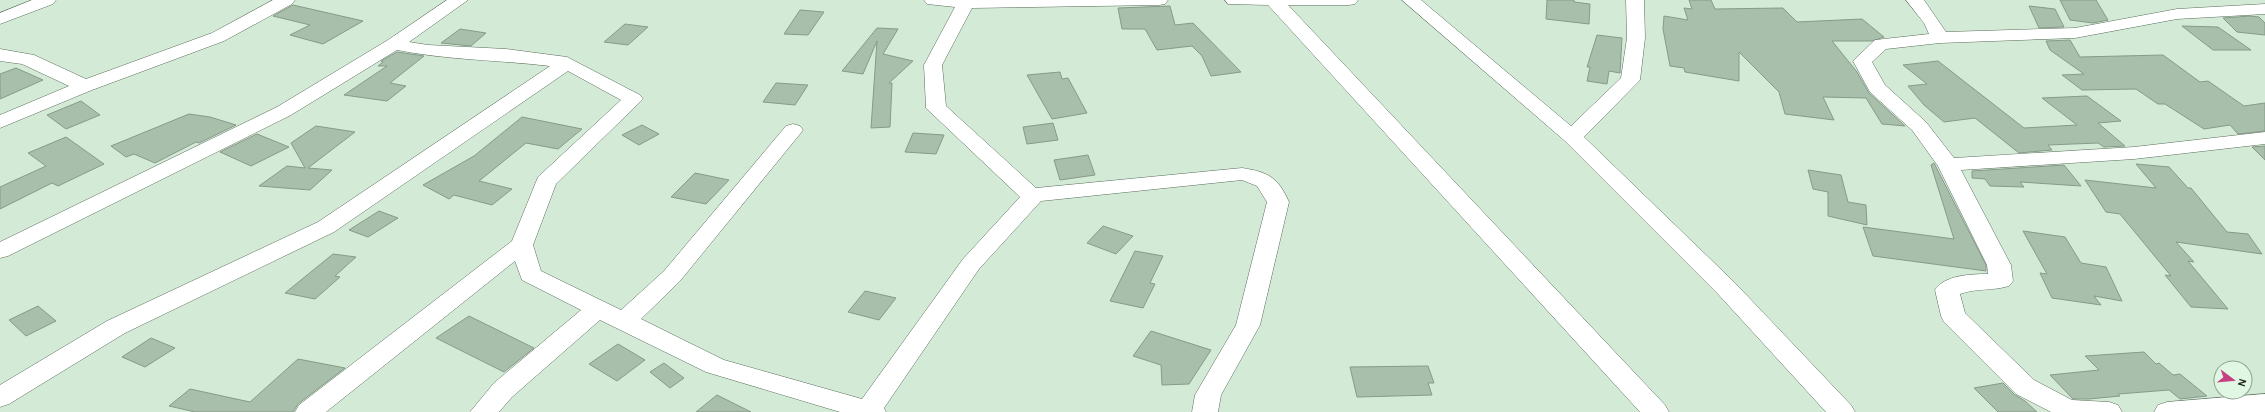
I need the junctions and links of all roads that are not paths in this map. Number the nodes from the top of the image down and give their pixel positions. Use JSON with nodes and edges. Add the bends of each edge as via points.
{"nodes":[{"id":1,"x":47,"y":0,"type":"edge"},
{"id":2,"x":286,"y":0,"type":"edge"},
{"id":3,"x":459,"y":0,"type":"edge"},
{"id":4,"x":933,"y":0,"type":"edge"},
{"id":5,"x":1159,"y":0,"type":"edge"},
{"id":6,"x":1234,"y":0,"type":"edge"},
{"id":7,"x":1274,"y":0,"type":"edge"},
{"id":8,"x":1349,"y":0,"type":"edge"},
{"id":9,"x":1411,"y":0,"type":"edge"},
{"id":10,"x":1635,"y":0,"type":"edge"},
{"id":11,"x":1915,"y":0,"type":"edge"},
{"id":12,"x":966,"y":3,"type":"junction"},
{"id":13,"x":2265,"y":9,"type":"edge"},
{"id":14,"x":0,"y":19,"type":"edge"},
{"id":15,"x":1940,"y":38,"type":"junction"},
{"id":16,"x":394,"y":44,"type":"junction"},
{"id":17,"x":0,"y":55,"type":"edge"},
{"id":18,"x":567,"y":63,"type":"junction"},
{"id":19,"x":85,"y":86,"type":"junction"},
{"id":20,"x":0,"y":122,"type":"edge"},
{"id":21,"x":793,"y":130,"type":"dead end"},
{"id":22,"x":1572,"y":137,"type":"junction"},
{"id":23,"x":2265,"y":138,"type":"edge"},
{"id":24,"x":1948,"y":165,"type":"junction"},
{"id":25,"x":1034,"y":195,"type":"junction"},
{"id":26,"x":522,"y":245,"type":"junction"},
{"id":27,"x":0,"y":251,"type":"edge"},
{"id":28,"x":598,"y":308,"type":"junction"},
{"id":29,"x":624,"y":321,"type":"junction"},
{"id":30,"x":0,"y":397,"type":"edge"},
{"id":31,"x":2265,"y":404,"type":"edge"},
{"id":32,"x":870,"y":411,"type":"edge"},
{"id":33,"x":308,"y":412,"type":"edge"},
{"id":34,"x":484,"y":412,"type":"edge"},
{"id":35,"x":1205,"y":412,"type":"edge"},
{"id":36,"x":1656,"y":412,"type":"edge"},
{"id":37,"x":1842,"y":412,"type":"edge"},
{"id":38,"x":2109,"y":412,"type":"edge"},
{"id":39,"x":2167,"y":412,"type":"edge"}],
"edges":[{"from":1,"to":14,"type":"street"},
{"from":2,"to":19,"type":"street","via":[[218,37]]},
{"from":3,"to":16,"type":"street"},
{"from":4,"to":12,"type":"street"},
{"from":5,"to":12,"type":"street"},
{"from":6,"to":7,"type":"street"},
{"from":7,"to":8,"type":"street"},
{"from":7,"to":36,"type":"street"},
{"from":9,"to":22,"type":"street"},
{"from":10,"to":22,"type":"street","via":[[1636,38],[1630,80]]},
{"from":11,"to":15,"type":"street","via":[[1932,22]]},
{"from":12,"to":25,"type":"street","via":[[932,65],[936,108],[1026,192]]},
{"from":13,"to":15,"type":"street","via":[[2178,14],[2075,33]]},
{"from":15,"to":24,"type":"street","via":[[1881,44],[1862,61],[1877,88],[1920,126]]},
{"from":16,"to":18,"type":"street","via":[[428,51],[506,55]]},
{"from":16,"to":27,"type":"street","via":[[284,111]]},
{"from":17,"to":19,"type":"street","via":[[27,59]]},
{"from":18,"to":26,"type":"street","via":[[632,99],[546,182]]},
{"from":18,"to":30,"type":"street","via":[[326,227],[116,327]]},
{"from":19,"to":20,"type":"street"},
{"from":21,"to":29,"type":"street","via":[[672,276]]},
{"from":22,"to":37,"type":"street","via":[[1726,288]]},
{"from":23,"to":24,"type":"street","via":[[2134,153]]},
{"from":24,"to":38,"type":"street","via":[[1999,265],[2001,281],[1969,282],[1947,290],[1953,316],[2026,387],[2068,409]]},
{"from":25,"to":32,"type":"street","via":[[972,264]]},
{"from":25,"to":35,"type":"street","via":[[1242,174],[1258,176],[1272,187],[1278,202],[1248,325],[1208,395]]},
{"from":26,"to":28,"type":"street","via":[[530,275]]},
{"from":26,"to":33,"type":"street"},
{"from":28,"to":29,"type":"street"},
{"from":28,"to":34,"type":"street","via":[[503,390]]},
{"from":29,"to":32,"type":"street","via":[[715,366]]},
{"from":31,"to":39,"type":"street"}]}
